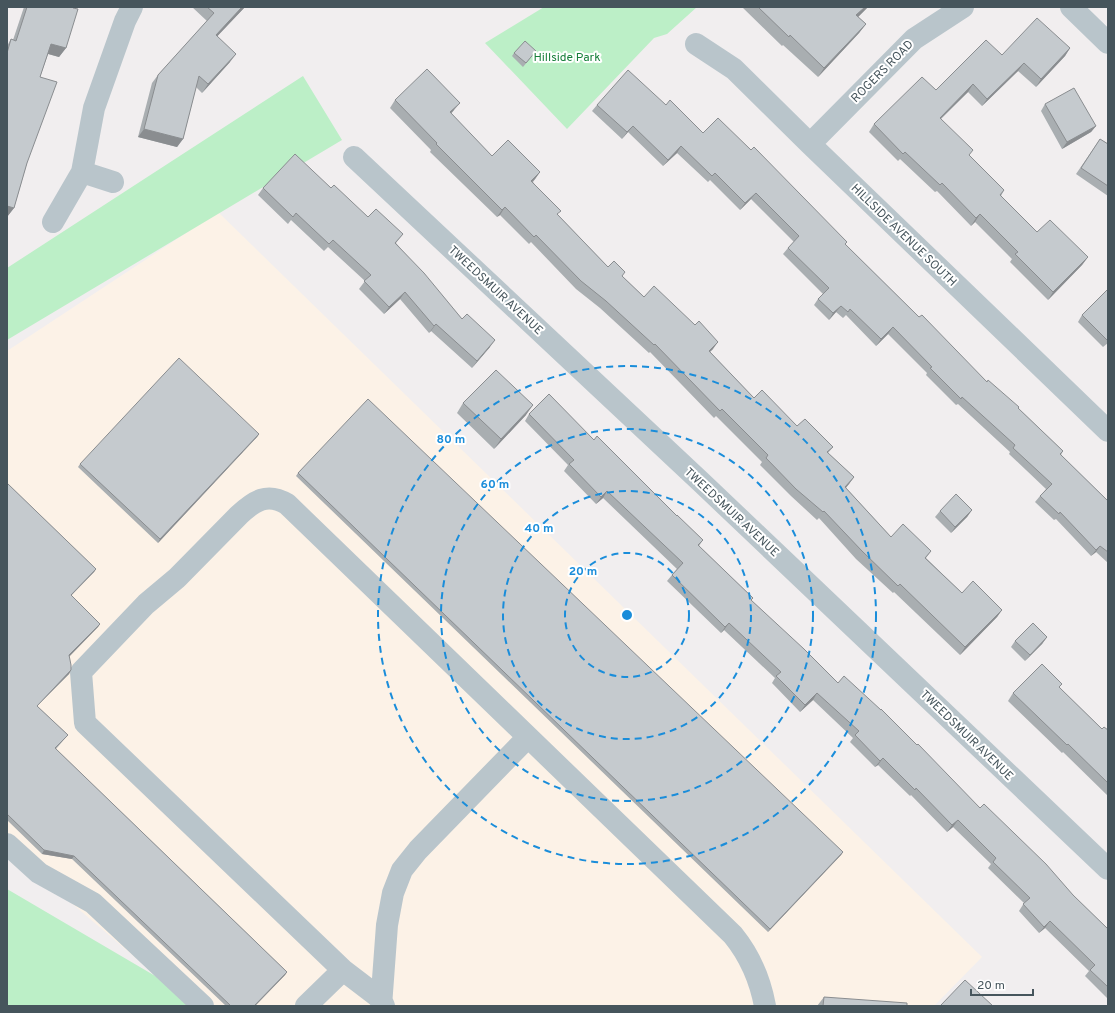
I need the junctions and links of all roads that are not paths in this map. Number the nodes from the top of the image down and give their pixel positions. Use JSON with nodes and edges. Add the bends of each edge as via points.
{"nodes":[{"id":1,"x":132,"y":7,"type":"edge"},
{"id":2,"x":963,"y":7,"type":"edge"},
{"id":3,"x":1071,"y":7,"type":"edge"},
{"id":4,"x":1108,"y":43,"type":"edge"},
{"id":5,"x":696,"y":44,"type":"dead end"},
{"id":6,"x":810,"y":144,"type":"junction"},
{"id":7,"x":354,"y":157,"type":"dead end"},
{"id":8,"x":82,"y":172,"type":"junction"},
{"id":9,"x":113,"y":182,"type":"dead end"},
{"id":10,"x":53,"y":222,"type":"dead end"},
{"id":11,"x":1108,"y":431,"type":"edge"},
{"id":12,"x":528,"y":737,"type":"junction"},
{"id":13,"x":7,"y":844,"type":"edge"},
{"id":14,"x":1108,"y":869,"type":"edge"},
{"id":15,"x":343,"y":970,"type":"junction"},
{"id":16,"x":381,"y":1004,"type":"edge"},
{"id":17,"x":203,"y":1006,"type":"edge"},
{"id":18,"x":306,"y":1006,"type":"edge"},
{"id":19,"x":765,"y":1006,"type":"edge"}],
"edges":[{"from":1,"to":8,"type":"street","via":[[94,108]]},
{"from":2,"to":6,"type":"street","name":"ROGERS ROAD","via":[[914,39]]},
{"from":3,"to":4,"type":"street"},
{"from":5,"to":6,"type":"street","name":"HILLSIDE AVENUE SOUTH","via":[[734,69]]},
{"from":6,"to":11,"type":"street","name":"HILLSIDE AVENUE SOUTH"},
{"from":7,"to":14,"type":"street","name":"TWEEDSMUIR AVENUE","via":[[707,487]]},
{"from":8,"to":9,"type":"street"},
{"from":8,"to":10,"type":"street"},
{"from":12,"to":15,"type":"street","via":[[279,499],[264,499],[249,506],[177,578],[146,604],[81,672],[85,723]]},
{"from":12,"to":16,"type":"street","via":[[418,850],[402,870],[388,917]]},
{"from":12,"to":19,"type":"street","via":[[733,935],[743,947],[760,982]]},
{"from":13,"to":17,"type":"street","via":[[39,873],[93,903]]},
{"from":15,"to":16,"type":"street"},
{"from":15,"to":18,"type":"street"}]}
